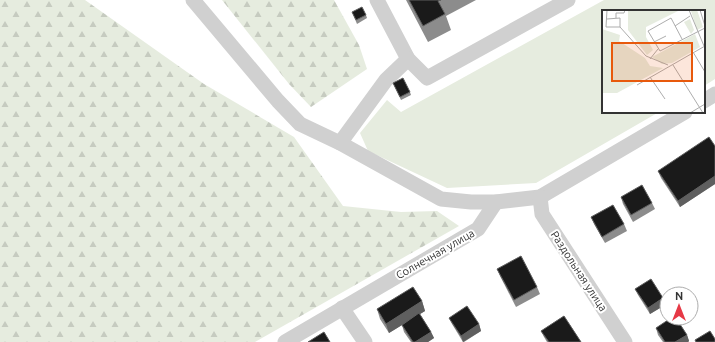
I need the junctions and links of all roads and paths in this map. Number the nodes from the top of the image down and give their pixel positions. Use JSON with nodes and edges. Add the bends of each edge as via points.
{"nodes":[{"id":1,"x":193,"y":0,"type":"edge"},
{"id":2,"x":377,"y":0,"type":"edge"},
{"id":3,"x":568,"y":0,"type":"edge"},
{"id":4,"x":408,"y":59,"type":"junction"},
{"id":5,"x":715,"y":94,"type":"edge"},
{"id":6,"x":705,"y":100,"type":"edge"},
{"id":7,"x":683,"y":113,"type":"edge"},
{"id":8,"x":340,"y":143,"type":"junction"},
{"id":9,"x":540,"y":197,"type":"junction"},
{"id":10,"x":496,"y":202,"type":"junction"},
{"id":11,"x":342,"y":308,"type":"junction"},
{"id":12,"x":285,"y":342,"type":"edge"},
{"id":13,"x":365,"y":342,"type":"edge"},
{"id":14,"x":625,"y":342,"type":"edge"}],
"edges":[{"from":1,"to":8,"type":"street","via":[[300,124]]},
{"from":2,"to":4,"type":"street"},
{"from":3,"to":4,"type":"street","via":[[427,78]]},
{"from":4,"to":8,"type":"street","via":[[386,80]]},
{"from":5,"to":6,"type":"street"},
{"from":7,"to":9,"type":"street"},
{"from":8,"to":10,"type":"street","via":[[440,198]]},
{"from":9,"to":10,"type":"street"},
{"from":9,"to":14,"type":"street","name":"Раздольная улица","via":[[542,214]]},
{"from":10,"to":11,"type":"street","name":"Солнечная улица","via":[[478,229]]},
{"from":11,"to":12,"type":"street","name":"Солнечная улица"},
{"from":11,"to":13,"type":"street"}]}
